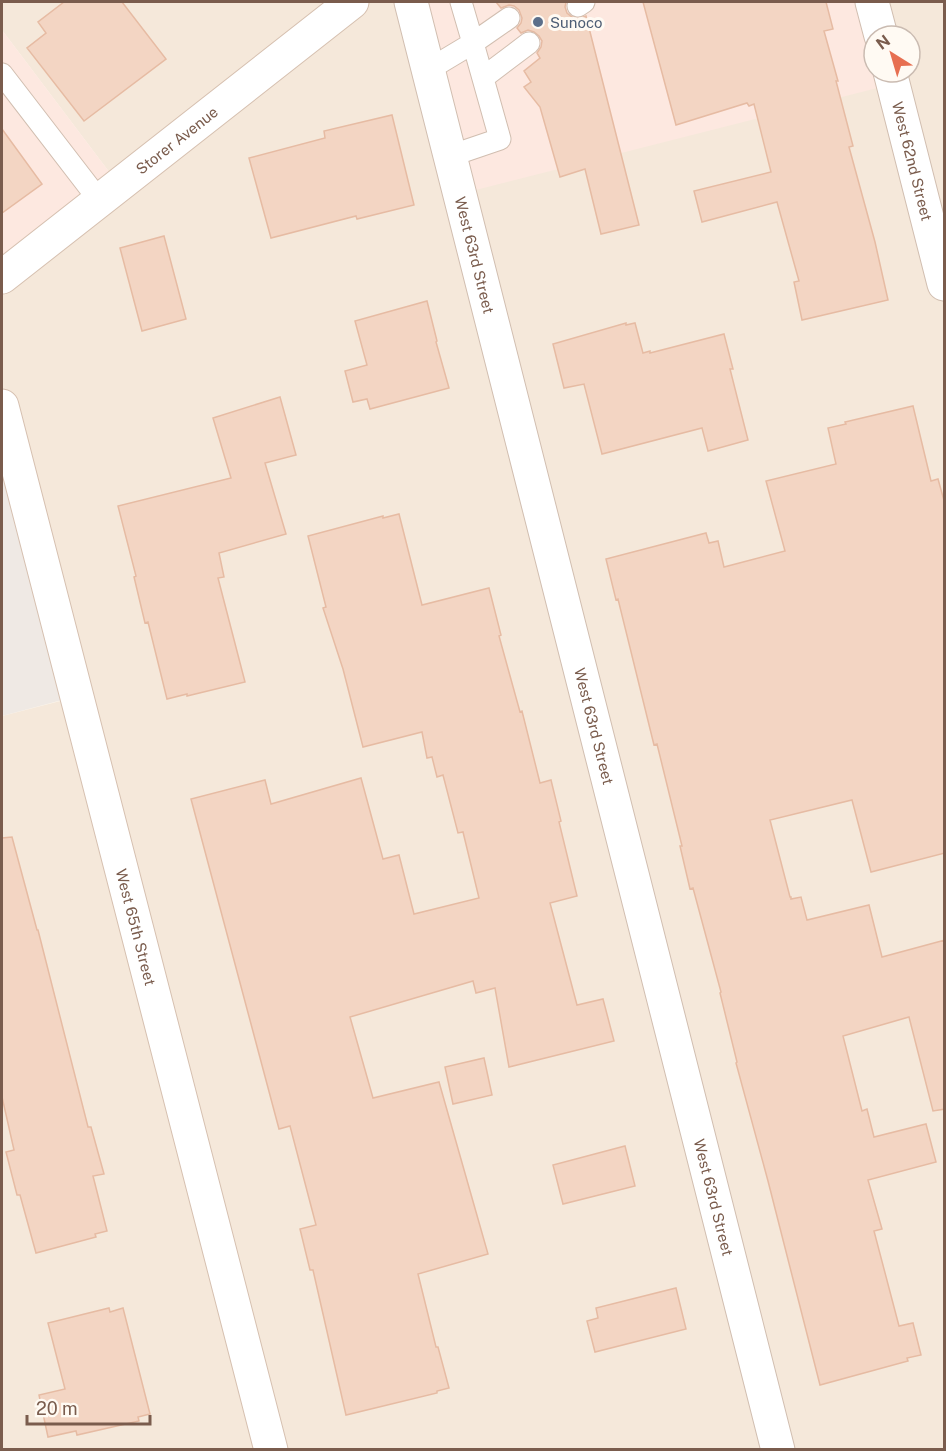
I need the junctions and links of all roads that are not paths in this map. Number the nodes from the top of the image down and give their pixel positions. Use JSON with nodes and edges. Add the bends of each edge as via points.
{"nodes":[{"id":1,"x":352,"y":2,"type":"edge"},
{"id":2,"x":411,"y":2,"type":"edge"},
{"id":3,"x":461,"y":2,"type":"edge"},
{"id":4,"x":872,"y":2,"type":"edge"},
{"id":5,"x":509,"y":18,"type":"dead end"},
{"id":6,"x":878,"y":24,"type":"edge"},
{"id":7,"x":473,"y":43,"type":"junction"},
{"id":8,"x":529,"y":43,"type":"dead end"},
{"id":9,"x":428,"y":70,"type":"junction"},
{"id":10,"x":2,"y":74,"type":"edge"},
{"id":11,"x":484,"y":77,"type":"junction"},
{"id":12,"x":893,"y":84,"type":"edge"},
{"id":13,"x":450,"y":156,"type":"junction"},
{"id":14,"x":99,"y":200,"type":"junction"},
{"id":15,"x":2,"y":277,"type":"edge"},
{"id":16,"x":945,"y":284,"type":"edge"},
{"id":17,"x":2,"y":406,"type":"edge"},
{"id":18,"x":271,"y":1449,"type":"edge"},
{"id":19,"x":778,"y":1449,"type":"edge"}],
"edges":[{"from":1,"to":14,"type":"street","name":"Storer Avenue"},
{"from":2,"to":9,"type":"street","name":"West 63rd Street"},
{"from":3,"to":7,"type":"lane"},
{"from":4,"to":6,"type":"street"},
{"from":5,"to":7,"type":"lane"},
{"from":7,"to":9,"type":"lane"},
{"from":7,"to":11,"type":"lane"},
{"from":8,"to":11,"type":"lane"},
{"from":9,"to":13,"type":"street","name":"West 63rd Street"},
{"from":10,"to":14,"type":"lane"},
{"from":11,"to":13,"type":"lane","via":[[500,139]]},
{"from":12,"to":16,"type":"street","name":"West 62nd Street"},
{"from":13,"to":19,"type":"street","name":"West 63rd Street"},
{"from":14,"to":15,"type":"street","name":"Storer Avenue"},
{"from":17,"to":18,"type":"street","name":"West 65th Street"}]}
